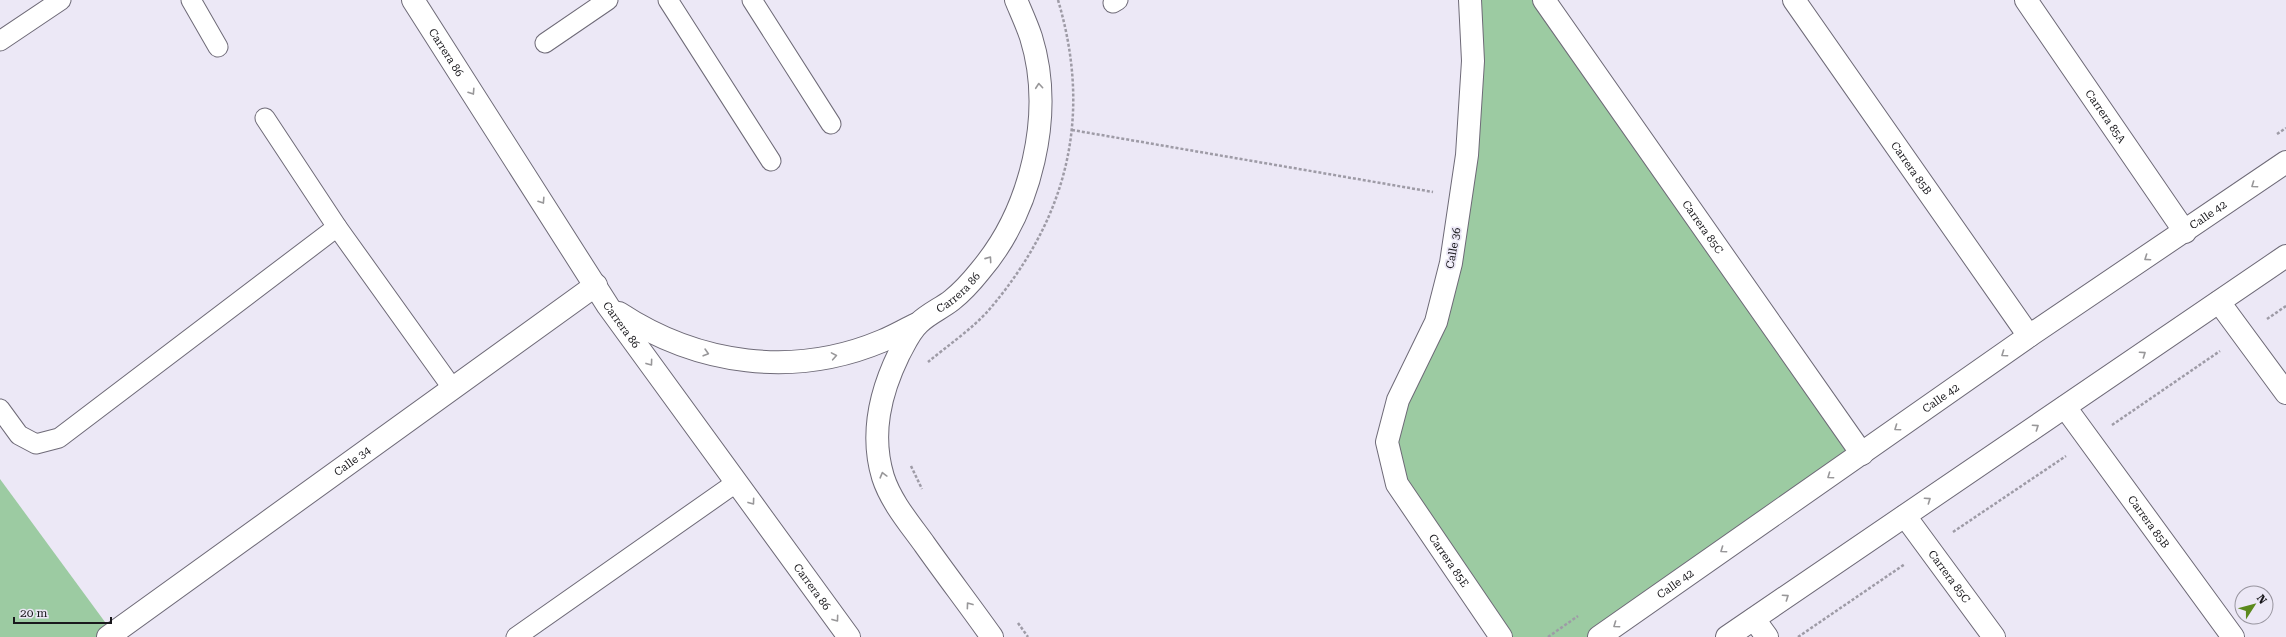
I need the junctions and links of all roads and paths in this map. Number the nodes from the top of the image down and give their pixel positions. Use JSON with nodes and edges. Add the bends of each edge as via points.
{"nodes":[{"id":1,"x":61,"y":0,"type":"edge"},
{"id":2,"x":191,"y":0,"type":"edge"},
{"id":3,"x":413,"y":0,"type":"edge"},
{"id":4,"x":608,"y":0,"type":"edge"},
{"id":5,"x":668,"y":0,"type":"edge"},
{"id":6,"x":752,"y":0,"type":"edge"},
{"id":7,"x":1016,"y":0,"type":"edge"},
{"id":8,"x":1058,"y":0,"type":"edge"},
{"id":9,"x":1470,"y":0,"type":"edge"},
{"id":10,"x":1544,"y":0,"type":"edge"},
{"id":11,"x":1794,"y":0,"type":"edge"},
{"id":12,"x":2026,"y":0,"type":"edge"},
{"id":13,"x":0,"y":41,"type":"edge"},
{"id":14,"x":545,"y":43,"type":"dead end"},
{"id":15,"x":218,"y":47,"type":"dead end"},
{"id":16,"x":265,"y":118,"type":"dead end"},
{"id":17,"x":831,"y":124,"type":"dead end"},
{"id":18,"x":1040,"y":125,"type":"junction"},
{"id":19,"x":1071,"y":130,"type":"junction"},
{"id":20,"x":771,"y":161,"type":"dead end"},
{"id":21,"x":2286,"y":162,"type":"edge"},
{"id":22,"x":1461,"y":196,"type":"junction"},
{"id":23,"x":337,"y":227,"type":"junction"},
{"id":24,"x":2185,"y":232,"type":"junction"},
{"id":25,"x":2286,"y":256,"type":"edge"},
{"id":26,"x":596,"y":285,"type":"junction"},
{"id":27,"x":2219,"y":302,"type":"junction"},
{"id":28,"x":608,"y":306,"type":"junction"},
{"id":29,"x":2286,"y":306,"type":"edge"},
{"id":30,"x":919,"y":323,"type":"junction"},
{"id":31,"x":2244,"y":335,"type":"junction"},
{"id":32,"x":2028,"y":336,"type":"junction"},
{"id":33,"x":924,"y":366,"type":"dead end"},
{"id":34,"x":453,"y":389,"type":"junction"},
{"id":35,"x":2286,"y":393,"type":"edge"},
{"id":36,"x":2065,"y":407,"type":"junction"},
{"id":37,"x":0,"y":408,"type":"edge"},
{"id":38,"x":2089,"y":440,"type":"junction"},
{"id":39,"x":1862,"y":454,"type":"junction"},
{"id":40,"x":910,"y":465,"type":"dead end"},
{"id":41,"x":737,"y":482,"type":"junction"},
{"id":42,"x":1396,"y":484,"type":"joint"},
{"id":43,"x":923,"y":491,"type":"dead end"},
{"id":44,"x":1905,"y":516,"type":"junction"},
{"id":45,"x":1929,"y":548,"type":"junction"},
{"id":46,"x":1014,"y":618,"type":"dead end"},
{"id":47,"x":1754,"y":619,"type":"junction"},
{"id":48,"x":108,"y":637,"type":"edge"},
{"id":49,"x":516,"y":637,"type":"edge"},
{"id":50,"x":848,"y":637,"type":"edge"},
{"id":51,"x":992,"y":637,"type":"edge"},
{"id":52,"x":1028,"y":637,"type":"edge"},
{"id":53,"x":1501,"y":637,"type":"edge"},
{"id":54,"x":1599,"y":637,"type":"edge"},
{"id":55,"x":1728,"y":637,"type":"edge"},
{"id":56,"x":1767,"y":637,"type":"edge"},
{"id":57,"x":1798,"y":637,"type":"edge"},
{"id":58,"x":1994,"y":637,"type":"edge"},
{"id":59,"x":2233,"y":637,"type":"edge"}],
"edges":[{"from":1,"to":13,"type":"lane"},
{"from":2,"to":15,"type":"lane"},
{"from":3,"to":26,"type":"street","name":"Carrera 86","one_way":true},
{"from":4,"to":14,"type":"lane"},
{"from":5,"to":20,"type":"lane"},
{"from":6,"to":17,"type":"lane"},
{"from":18,"to":7,"type":"street","one_way":true,"via":[[1040,87],[1032,38]]},
{"from":8,"to":19,"type":"path","via":[[1067,30],[1071,69]]},
{"from":9,"to":22,"type":"street","name":"Calle 36","via":[[1473,61],[1467,155]]},
{"from":10,"to":39,"type":"street","name":"Carrera 85C"},
{"from":11,"to":32,"type":"street","name":"Carrera 85B"},
{"from":12,"to":24,"type":"street","name":"Carrera 85A"},
{"from":16,"to":23,"type":"lane"},
{"from":18,"to":19,"type":"path"},
{"from":30,"to":18,"type":"street","name":"Carrera 86","one_way":true,"via":[[952,300],[980,271],[1003,239],[1022,203],[1033,165]]},
{"from":19,"to":22,"type":"path"},
{"from":19,"to":33,"type":"path","via":[[1069,158],[1060,192],[1046,225],[1023,267],[987,312]]},
{"from":21,"to":24,"type":"street","name":"Calle 42","one_way":true},
{"from":22,"to":42,"type":"street","name":"Calle 36","via":[[1451,263],[1436,322],[1398,400],[1387,442]]},
{"from":23,"to":34,"type":"lane"},
{"from":23,"to":37,"type":"lane","via":[[59,438],[36,444],[19,435]]},
{"from":24,"to":32,"type":"street","name":"Calle 42","one_way":true},
{"from":25,"to":27,"type":"street"},
{"from":26,"to":28,"type":"street","name":"Carrera 86"},
{"from":26,"to":34,"type":"street","name":"Calle 34"},
{"from":27,"to":31,"type":"street"},
{"from":36,"to":27,"type":"street","one_way":true},
{"from":28,"to":30,"type":"street","one_way":true,"via":[[643,329],[680,346],[720,357],[761,362],[802,362],[844,354],[882,341]]},
{"from":28,"to":41,"type":"street","name":"Carrera 86","one_way":true},
{"from":29,"to":31,"type":"path"},
{"from":51,"to":30,"type":"street","name":"Carrera 86","one_way":true,"via":[[900,510],[884,478],[877,442],[879,406],[891,371],[906,340]]},
{"from":31,"to":35,"type":"street"},
{"from":31,"to":38,"type":"path"},
{"from":32,"to":39,"type":"street","name":"Calle 42","one_way":true},
{"from":34,"to":48,"type":"street","name":"Calle 34"},
{"from":36,"to":38,"type":"street","name":"Carrera 85B"},
{"from":44,"to":36,"type":"street","one_way":true},
{"from":38,"to":45,"type":"path"},
{"from":38,"to":59,"type":"street","name":"Carrera 85B"},
{"from":39,"to":54,"type":"street","name":"Calle 42","one_way":true},
{"from":40,"to":43,"type":"path"},
{"from":41,"to":49,"type":"lane"},
{"from":41,"to":50,"type":"street","name":"Carrera 86","one_way":true},
{"from":42,"to":53,"type":"street","name":"Carrera 85E"},
{"from":44,"to":45,"type":"street","name":"Carrera 85C"},
{"from":47,"to":44,"type":"street","one_way":true},
{"from":45,"to":57,"type":"path"},
{"from":45,"to":58,"type":"street","name":"Carrera 85C"},
{"from":46,"to":52,"type":"path"},
{"from":47,"to":55,"type":"street"},
{"from":47,"to":56,"type":"street"}]}
